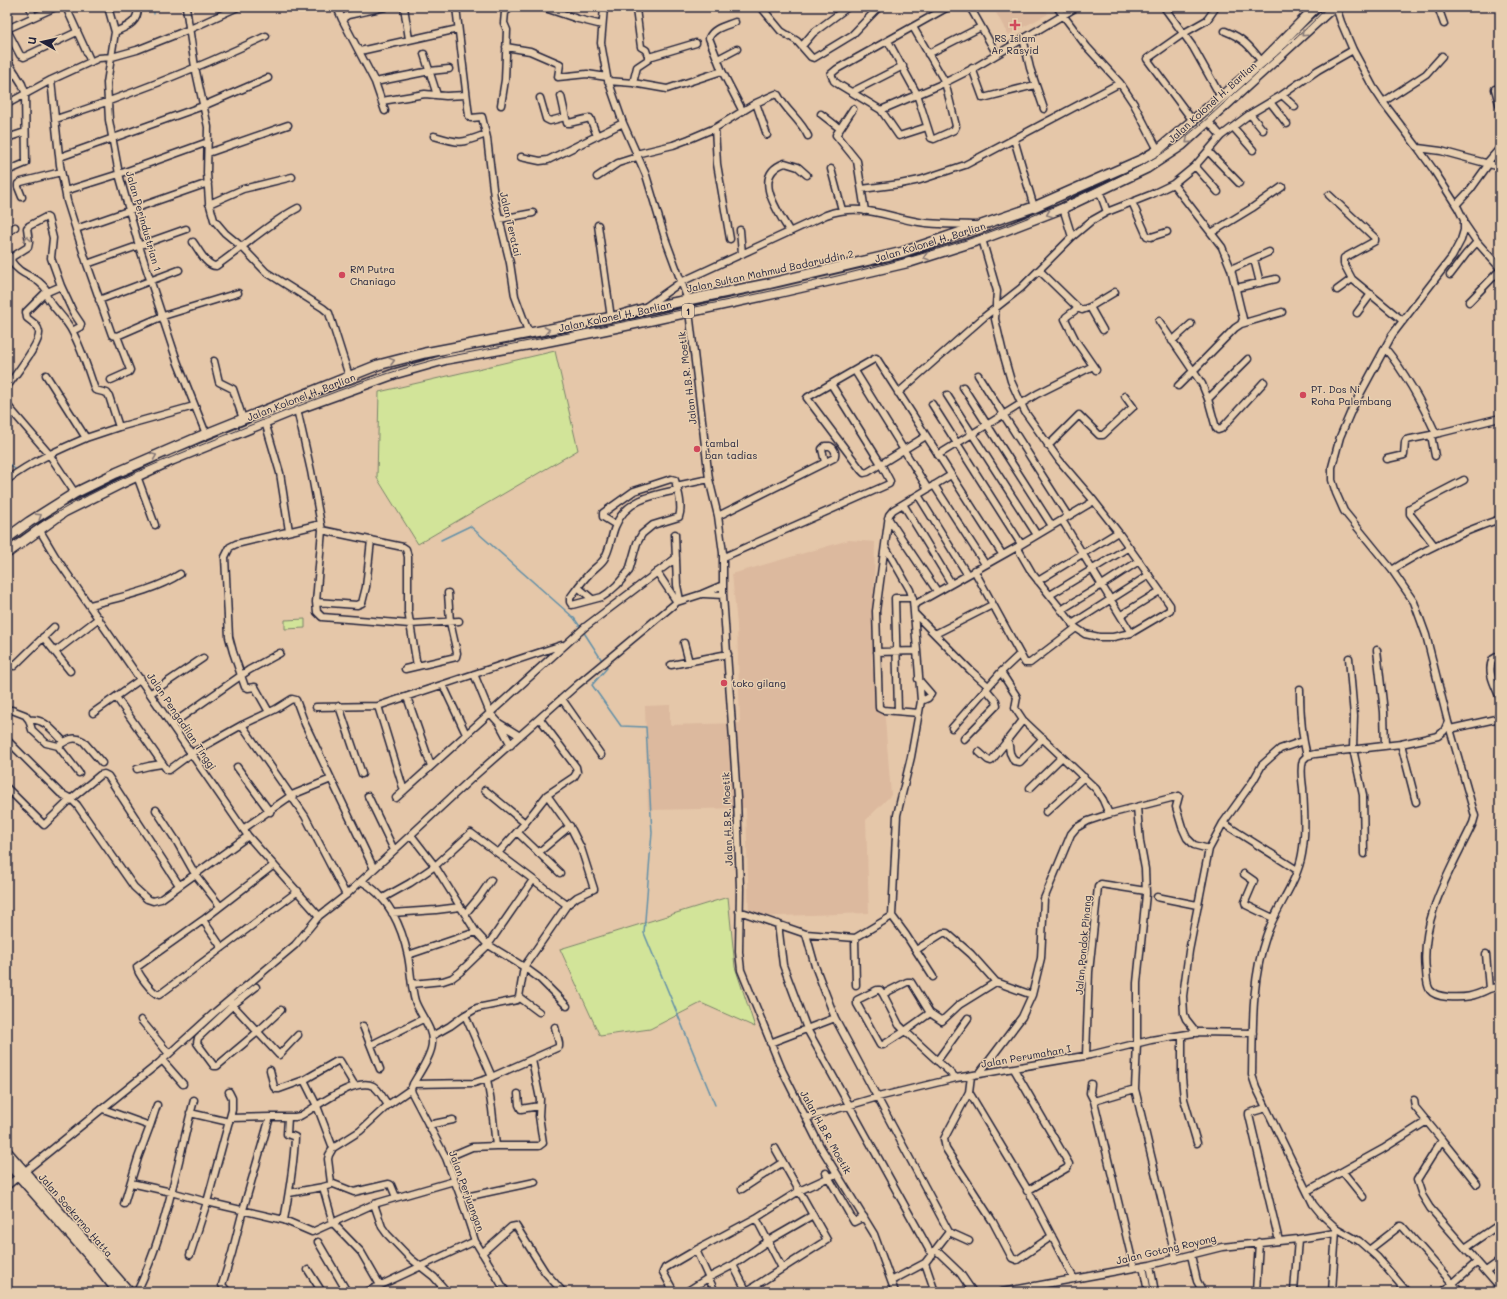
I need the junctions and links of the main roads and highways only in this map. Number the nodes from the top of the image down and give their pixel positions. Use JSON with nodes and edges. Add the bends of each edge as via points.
{"nodes":[{"id":1,"x":1316,"y":7,"type":"edge"},
{"id":2,"x":1333,"y":7,"type":"edge"},
{"id":3,"x":878,"y":258,"type":"junction"},
{"id":4,"x":880,"y":269,"type":"junction"},
{"id":5,"x":372,"y":368,"type":"junction"},
{"id":6,"x":376,"y":380,"type":"junction"},
{"id":7,"x":7,"y":538,"type":"edge"},
{"id":8,"x":7,"y":553,"type":"edge"},
{"id":9,"x":7,"y":1152,"type":"edge"},
{"id":10,"x":7,"y":1162,"type":"edge"},
{"id":11,"x":22,"y":1174,"type":"junction"},
{"id":12,"x":118,"y":1292,"type":"edge"},
{"id":13,"x":129,"y":1292,"type":"edge"}],
"edges":[{"from":1,"to":3,"type":"highway","name":"Jalan Sultan Mahmud Badaruddin 2","number":"1","via":[[1262,62],[1158,150],[1143,159],[1034,208]]},
{"from":2,"to":4,"type":"highway","name":"Jalan Kolonel H. Barlian","number":"1","one_way":true,"via":[[1209,122],[1158,162],[1063,208],[982,238],[910,262]]},
{"from":3,"to":4,"type":"highway"},
{"from":5,"to":3,"type":"highway","name":"Jalan Sultan Mahmud Badaruddin 2","number":"1","one_way":true,"via":[[425,352],[611,318]]},
{"from":4,"to":6,"type":"highway","name":"Jalan Kolonel H. Barlian","number":"1","via":[[549,341],[441,361]]},
{"from":5,"to":6,"type":"highway"},
{"from":7,"to":5,"type":"highway","name":"Jalan Sultan Mahmud Badaruddin 2","number":"1","one_way":true,"via":[[75,493],[116,472]]},
{"from":6,"to":8,"type":"highway","name":"Jalan Kolonel H. Barlian","number":"1","via":[[265,422],[137,476],[81,503]]},
{"from":9,"to":11,"type":"highway","name":"Jalan Soekarno Hatta"},
{"from":10,"to":11,"type":"highway","name":"Jalan Soekarno Hatta"},
{"from":11,"to":12,"type":"highway","name":"Jalan Soekarno Hatta"},
{"from":11,"to":13,"type":"highway","name":"Jalan Soekarno Hatta"}]}
